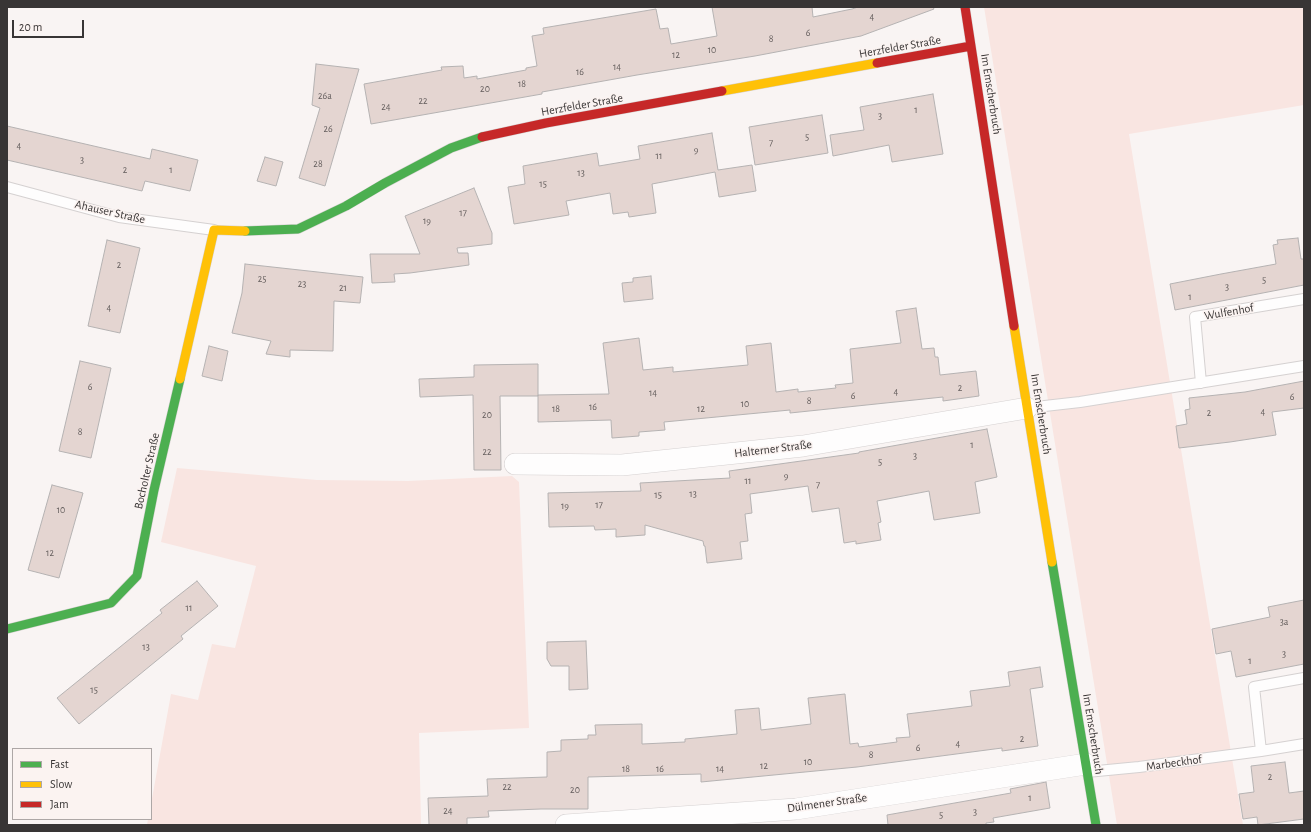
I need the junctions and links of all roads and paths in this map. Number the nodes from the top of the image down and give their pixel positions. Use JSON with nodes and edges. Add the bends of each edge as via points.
{"nodes":[{"id":1,"x":965,"y":7,"type":"edge"},
{"id":2,"x":971,"y":46,"type":"junction"},
{"id":3,"x":7,"y":187,"type":"edge"},
{"id":4,"x":214,"y":230,"type":"junction"},
{"id":5,"x":1304,"y":299,"type":"edge"},
{"id":6,"x":1304,"y":366,"type":"edge"},
{"id":7,"x":1201,"y":383,"type":"junction"},
{"id":8,"x":1027,"y":408,"type":"junction"},
{"id":9,"x":515,"y":464,"type":"dead end"},
{"id":10,"x":7,"y":628,"type":"edge"},
{"id":11,"x":1304,"y":678,"type":"edge"},
{"id":12,"x":1304,"y":744,"type":"edge"},
{"id":13,"x":1261,"y":751,"type":"junction"},
{"id":14,"x":1086,"y":768,"type":"junction"},
{"id":15,"x":566,"y":825,"type":"edge"},
{"id":16,"x":1096,"y":825,"type":"edge"}],
"edges":[{"from":1,"to":2,"type":"street","name":"Im Emscherbruch"},
{"from":2,"to":4,"type":"street","name":"Herzfelder Straße","via":[[489,135],[451,148],[346,206],[298,229]]},
{"from":2,"to":8,"type":"street","name":"Im Emscherbruch"},
{"from":3,"to":4,"type":"lane","name":"Ahauser Straße","via":[[119,217]]},
{"from":4,"to":10,"type":"street","name":"Bocholter Straße","via":[[154,490],[137,576],[111,603]]},
{"from":5,"to":7,"type":"lane","name":"Wulfenhof","via":[[1195,318]]},
{"from":6,"to":7,"type":"lane"},
{"from":7,"to":8,"type":"lane"},
{"from":8,"to":9,"type":"street","name":"Halterner Straße","via":[[803,446],[622,465]]},
{"from":8,"to":14,"type":"street","name":"Im Emscherbruch"},
{"from":11,"to":13,"type":"lane","via":[[1254,686]]},
{"from":12,"to":13,"type":"lane","name":"Marbeckhof"},
{"from":13,"to":14,"type":"lane","name":"Marbeckhof","via":[[1139,767]]},
{"from":14,"to":15,"type":"street","name":"Dülmener Straße","via":[[796,809]]},
{"from":14,"to":16,"type":"street","name":"Im Emscherbruch"}]}
